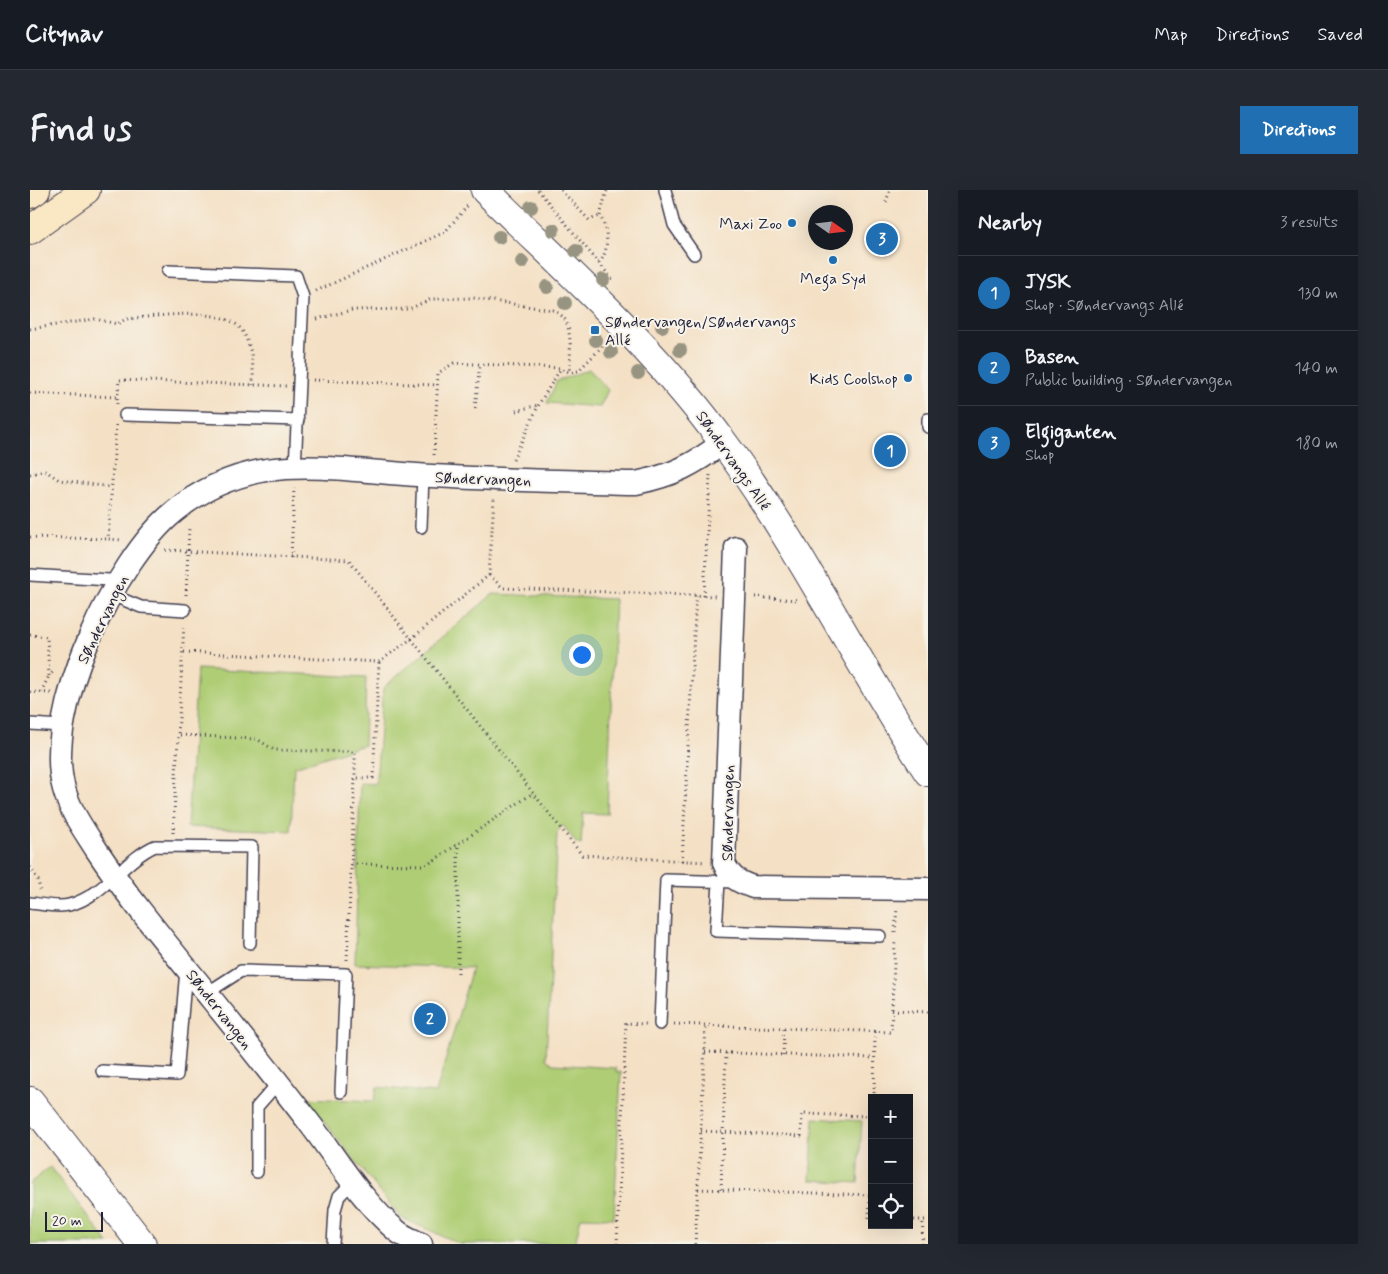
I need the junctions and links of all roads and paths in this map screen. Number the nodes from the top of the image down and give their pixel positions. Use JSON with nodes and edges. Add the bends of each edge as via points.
{"nodes":[{"id":1,"x":36,"y":190,"type":"edge"},
{"id":2,"x":86,"y":190,"type":"edge"},
{"id":3,"x":538,"y":190,"type":"edge"},
{"id":4,"x":560,"y":190,"type":"edge"},
{"id":5,"x":607,"y":190,"type":"edge"},
{"id":6,"x":665,"y":190,"type":"edge"},
{"id":7,"x":890,"y":190,"type":"edge"},
{"id":8,"x":30,"y":194,"type":"edge"},
{"id":9,"x":480,"y":194,"type":"edge"},
{"id":10,"x":886,"y":202,"type":"dead end"},
{"id":11,"x":600,"y":216,"type":"junction"},
{"id":12,"x":30,"y":230,"type":"edge"},
{"id":13,"x":694,"y":254,"type":"dead end"},
{"id":14,"x":599,"y":263,"type":"junction"},
{"id":15,"x":168,"y":271,"type":"dead end"},
{"id":16,"x":615,"y":283,"type":"dead end"},
{"id":17,"x":303,"y":297,"type":"junction"},
{"id":18,"x":302,"y":324,"type":"junction"},
{"id":19,"x":30,"y":329,"type":"edge"},
{"id":20,"x":605,"y":344,"type":"dead end"},
{"id":21,"x":480,"y":364,"type":"junction"},
{"id":22,"x":561,"y":368,"type":"junction"},
{"id":23,"x":569,"y":372,"type":"junction"},
{"id":24,"x":299,"y":380,"type":"junction"},
{"id":25,"x":253,"y":385,"type":"dead end"},
{"id":26,"x":437,"y":385,"type":"junction"},
{"id":27,"x":30,"y":393,"type":"edge"},
{"id":28,"x":117,"y":398,"type":"dead end"},
{"id":29,"x":539,"y":404,"type":"junction"},
{"id":30,"x":476,"y":408,"type":"dead end"},
{"id":31,"x":516,"y":411,"type":"dead end"},
{"id":32,"x":125,"y":415,"type":"dead end"},
{"id":33,"x":928,"y":419,"type":"edge"},
{"id":34,"x":298,"y":420,"type":"junction"},
{"id":35,"x":928,"y":427,"type":"edge"},
{"id":36,"x":717,"y":447,"type":"junction"},
{"id":37,"x":295,"y":468,"type":"junction"},
{"id":38,"x":30,"y":474,"type":"edge"},
{"id":39,"x":428,"y":476,"type":"junction"},
{"id":40,"x":500,"y":478,"type":"junction"},
{"id":41,"x":111,"y":487,"type":"dead end"},
{"id":42,"x":187,"y":502,"type":"junction"},
{"id":43,"x":421,"y":527,"type":"dead end"},
{"id":44,"x":30,"y":537,"type":"edge"},
{"id":45,"x":108,"y":539,"type":"dead end"},
{"id":46,"x":141,"y":546,"type":"junction"},
{"id":47,"x":736,"y":548,"type":"dead end"},
{"id":48,"x":188,"y":552,"type":"junction"},
{"id":49,"x":291,"y":558,"type":"junction"},
{"id":50,"x":30,"y":575,"type":"edge"},
{"id":51,"x":489,"y":575,"type":"junction"},
{"id":52,"x":115,"y":590,"type":"junction"},
{"id":53,"x":696,"y":596,"type":"junction"},
{"id":54,"x":704,"y":596,"type":"junction"},
{"id":55,"x":734,"y":596,"type":"junction"},
{"id":56,"x":824,"y":602,"type":"junction"},
{"id":57,"x":185,"y":610,"type":"junction"},
{"id":58,"x":30,"y":635,"type":"edge"},
{"id":59,"x":411,"y":639,"type":"junction"},
{"id":60,"x":184,"y":652,"type":"junction"},
{"id":61,"x":379,"y":662,"type":"junction"},
{"id":62,"x":77,"y":670,"type":"junction"},
{"id":63,"x":49,"y":676,"type":"junction"},
{"id":64,"x":41,"y":692,"type":"dead end"},
{"id":65,"x":30,"y":724,"type":"edge"},
{"id":66,"x":61,"y":726,"type":"junction"},
{"id":67,"x":180,"y":735,"type":"junction"},
{"id":68,"x":928,"y":772,"type":"edge"},
{"id":69,"x":355,"y":778,"type":"junction"},
{"id":70,"x":533,"y":793,"type":"junction"},
{"id":71,"x":458,"y":843,"type":"junction"},
{"id":72,"x":172,"y":844,"type":"junction"},
{"id":73,"x":682,"y":861,"type":"junction"},
{"id":74,"x":351,"y":864,"type":"junction"},
{"id":75,"x":30,"y":867,"type":"edge"},
{"id":76,"x":727,"y":876,"type":"junction"},
{"id":77,"x":115,"y":877,"type":"junction"},
{"id":78,"x":898,"y":890,"type":"junction"},
{"id":79,"x":928,"y":890,"type":"edge"},
{"id":80,"x":35,"y":903,"type":"edge"},
{"id":81,"x":880,"y":936,"type":"dead end"},
{"id":82,"x":250,"y":943,"type":"dead end"},
{"id":83,"x":186,"y":967,"type":"junction"},
{"id":84,"x":458,"y":973,"type":"dead end"},
{"id":85,"x":346,"y":974,"type":"junction"},
{"id":86,"x":207,"y":993,"type":"junction"},
{"id":87,"x":892,"y":1010,"type":"junction"},
{"id":88,"x":928,"y":1012,"type":"edge"},
{"id":89,"x":660,"y":1024,"type":"junction"},
{"id":90,"x":706,"y":1026,"type":"junction"},
{"id":91,"x":784,"y":1028,"type":"junction"},
{"id":92,"x":875,"y":1032,"type":"junction"},
{"id":93,"x":705,"y":1052,"type":"junction"},
{"id":94,"x":726,"y":1053,"type":"junction"},
{"id":95,"x":783,"y":1055,"type":"junction"},
{"id":96,"x":874,"y":1058,"type":"junction"},
{"id":97,"x":102,"y":1071,"type":"dead end"},
{"id":98,"x":278,"y":1083,"type":"junction"},
{"id":99,"x":341,"y":1092,"type":"dead end"},
{"id":100,"x":874,"y":1094,"type":"edge"},
{"id":101,"x":30,"y":1101,"type":"edge"},
{"id":102,"x":868,"y":1116,"type":"edge"},
{"id":103,"x":700,"y":1131,"type":"junction"},
{"id":104,"x":723,"y":1132,"type":"junction"},
{"id":105,"x":257,"y":1172,"type":"dead end"},
{"id":106,"x":354,"y":1181,"type":"junction"},
{"id":107,"x":698,"y":1189,"type":"junction"},
{"id":108,"x":721,"y":1190,"type":"junction"},
{"id":109,"x":868,"y":1195,"type":"edge"},
{"id":110,"x":913,"y":1220,"type":"edge"},
{"id":111,"x":923,"y":1220,"type":"junction"},
{"id":112,"x":928,"y":1220,"type":"edge"},
{"id":113,"x":142,"y":1244,"type":"edge"},
{"id":114,"x":333,"y":1244,"type":"edge"},
{"id":115,"x":421,"y":1244,"type":"edge"},
{"id":116,"x":617,"y":1244,"type":"edge"},
{"id":117,"x":695,"y":1244,"type":"edge"},
{"id":118,"x":922,"y":1244,"type":"edge"}],
"edges":[{"from":1,"to":8,"type":"main road"},
{"from":2,"to":12,"type":"main road"},
{"from":3,"to":14,"type":"path"},
{"from":4,"to":11,"type":"path","via":[[589,220]]},
{"from":5,"to":11,"type":"path"},
{"from":6,"to":13,"type":"lane","via":[[674,225]]},
{"from":7,"to":10,"type":"path"},
{"from":9,"to":17,"type":"path","via":[[445,232]]},
{"from":9,"to":36,"type":"street","name":"Søndervangs Allé","via":[[687,394]]},
{"from":11,"to":14,"type":"path","via":[[608,235]]},
{"from":14,"to":16,"type":"path"},
{"from":15,"to":17,"type":"lane","via":[[296,276]]},
{"from":17,"to":18,"type":"lane"},
{"from":18,"to":23,"type":"path","via":[[352,310],[409,309],[431,299],[473,298],[536,306],[564,317]]},
{"from":18,"to":24,"type":"lane"},
{"from":19,"to":25,"type":"path","via":[[95,319],[117,324],[126,319],[209,314],[232,322],[243,332],[254,368]]},
{"from":20,"to":23,"type":"path","via":[[578,371]]},
{"from":21,"to":22,"type":"path"},
{"from":21,"to":26,"type":"path","via":[[454,363],[438,373]]},
{"from":21,"to":30,"type":"path"},
{"from":22,"to":23,"type":"path"},
{"from":22,"to":29,"type":"path"},
{"from":24,"to":26,"type":"path"},
{"from":24,"to":34,"type":"lane"},
{"from":26,"to":39,"type":"path"},
{"from":27,"to":28,"type":"path"},
{"from":29,"to":31,"type":"path"},
{"from":29,"to":40,"type":"path"},
{"from":32,"to":34,"type":"lane"},
{"from":33,"to":35,"type":"lane"},
{"from":34,"to":37,"type":"lane"},
{"from":36,"to":40,"type":"street","name":"Søndervangen","via":[[690,466],[661,478],[636,483]]},
{"from":36,"to":54,"type":"path"},
{"from":36,"to":56,"type":"street","name":"Søndervangs Allé","via":[[774,516]]},
{"from":37,"to":39,"type":"street","name":"Søndervangen"},
{"from":37,"to":42,"type":"street","name":"Søndervangen","via":[[227,480]]},
{"from":37,"to":49,"type":"path"},
{"from":38,"to":41,"type":"path","via":[[46,470],[59,480]]},
{"from":39,"to":40,"type":"street","name":"Søndervangen"},
{"from":39,"to":43,"type":"lane"},
{"from":40,"to":51,"type":"path"},
{"from":42,"to":46,"type":"street","name":"Søndervangen","via":[[160,524]]},
{"from":42,"to":48,"type":"path","via":[[191,511]]},
{"from":44,"to":45,"type":"path"},
{"from":46,"to":48,"type":"path","via":[[152,550]]},
{"from":46,"to":52,"type":"street","name":"Søndervangen"},
{"from":47,"to":55,"type":"street","name":"Søndervangen"},
{"from":48,"to":49,"type":"path"},
{"from":48,"to":57,"type":"path"},
{"from":49,"to":59,"type":"path","via":[[349,560]]},
{"from":50,"to":52,"type":"lane","via":[[109,580]]},
{"from":51,"to":53,"type":"path","via":[[502,588]]},
{"from":51,"to":59,"type":"path"},
{"from":52,"to":57,"type":"lane","via":[[141,606]]},
{"from":52,"to":62,"type":"street","name":"Søndervangen","via":[[87,642]]},
{"from":53,"to":54,"type":"path"},
{"from":53,"to":73,"type":"path"},
{"from":54,"to":55,"type":"path"},
{"from":55,"to":56,"type":"path"},
{"from":55,"to":76,"type":"street","name":"Søndervangen"},
{"from":56,"to":68,"type":"street","name":"Søndervangs Allé"},
{"from":57,"to":60,"type":"path"},
{"from":58,"to":63,"type":"path","via":[[47,637]]},
{"from":59,"to":61,"type":"path"},
{"from":59,"to":70,"type":"path"},
{"from":60,"to":61,"type":"path"},
{"from":60,"to":67,"type":"path"},
{"from":61,"to":69,"type":"path","via":[[373,778]]},
{"from":62,"to":63,"type":"path","via":[[66,666]]},
{"from":62,"to":66,"type":"street","name":"Søndervangen"},
{"from":63,"to":64,"type":"path"},
{"from":65,"to":66,"type":"lane"},
{"from":66,"to":77,"type":"street","name":"Søndervangen","via":[[59,760],[64,790],[78,822]]},
{"from":67,"to":69,"type":"path","via":[[257,739],[274,750],[355,752]]},
{"from":67,"to":72,"type":"path"},
{"from":69,"to":74,"type":"path"},
{"from":70,"to":71,"type":"path"},
{"from":70,"to":73,"type":"path","via":[[582,855]]},
{"from":71,"to":74,"type":"path","via":[[426,865]]},
{"from":71,"to":84,"type":"path"},
{"from":72,"to":77,"type":"lane","via":[[142,852]]},
{"from":72,"to":82,"type":"lane","via":[[252,847]]},
{"from":73,"to":76,"type":"path"},
{"from":74,"to":85,"type":"path"},
{"from":75,"to":80,"type":"path","via":[[38,880]]},
{"from":76,"to":78,"type":"street","name":"Søndervangen","via":[[753,886]]},
{"from":76,"to":81,"type":"lane","via":[[716,930]]},
{"from":76,"to":89,"type":"lane","via":[[666,880]]},
{"from":77,"to":80,"type":"lane","via":[[84,899],[67,906]]},
{"from":77,"to":83,"type":"street","name":"Søndervangen"},
{"from":78,"to":79,"type":"street","name":"Søndervangen"},
{"from":78,"to":87,"type":"path"},
{"from":83,"to":86,"type":"street","name":"Søndervangen"},
{"from":83,"to":97,"type":"lane","via":[[177,1075]]},
{"from":85,"to":86,"type":"lane","via":[[241,971]]},
{"from":85,"to":99,"type":"lane"},
{"from":86,"to":98,"type":"street","name":"Søndervangen"},
{"from":87,"to":88,"type":"path"},
{"from":87,"to":92,"type":"path","via":[[891,1032]]},
{"from":89,"to":90,"type":"path"},
{"from":89,"to":116,"type":"path","via":[[626,1023]]},
{"from":90,"to":91,"type":"path"},
{"from":90,"to":93,"type":"path"},
{"from":91,"to":92,"type":"path"},
{"from":91,"to":95,"type":"path"},
{"from":92,"to":96,"type":"path"},
{"from":93,"to":94,"type":"path"},
{"from":93,"to":103,"type":"path"},
{"from":94,"to":95,"type":"path"},
{"from":94,"to":104,"type":"path"},
{"from":95,"to":96,"type":"path"},
{"from":96,"to":100,"type":"path"},
{"from":98,"to":105,"type":"lane","via":[[257,1107]]},
{"from":98,"to":106,"type":"street","name":"Søndervangen"},
{"from":101,"to":113,"type":"street"},
{"from":102,"to":104,"type":"path","via":[[802,1114],[802,1136]]},
{"from":103,"to":104,"type":"path"},
{"from":103,"to":107,"type":"path"},
{"from":104,"to":108,"type":"path"},
{"from":106,"to":114,"type":"lane","via":[[339,1196]]},
{"from":106,"to":115,"type":"street","name":"Søndervangen","via":[[376,1211],[399,1234]]},
{"from":107,"to":108,"type":"path"},
{"from":107,"to":117,"type":"path"},
{"from":108,"to":109,"type":"path"},
{"from":110,"to":111,"type":"path"},
{"from":111,"to":112,"type":"path"},
{"from":111,"to":118,"type":"path"}]}
